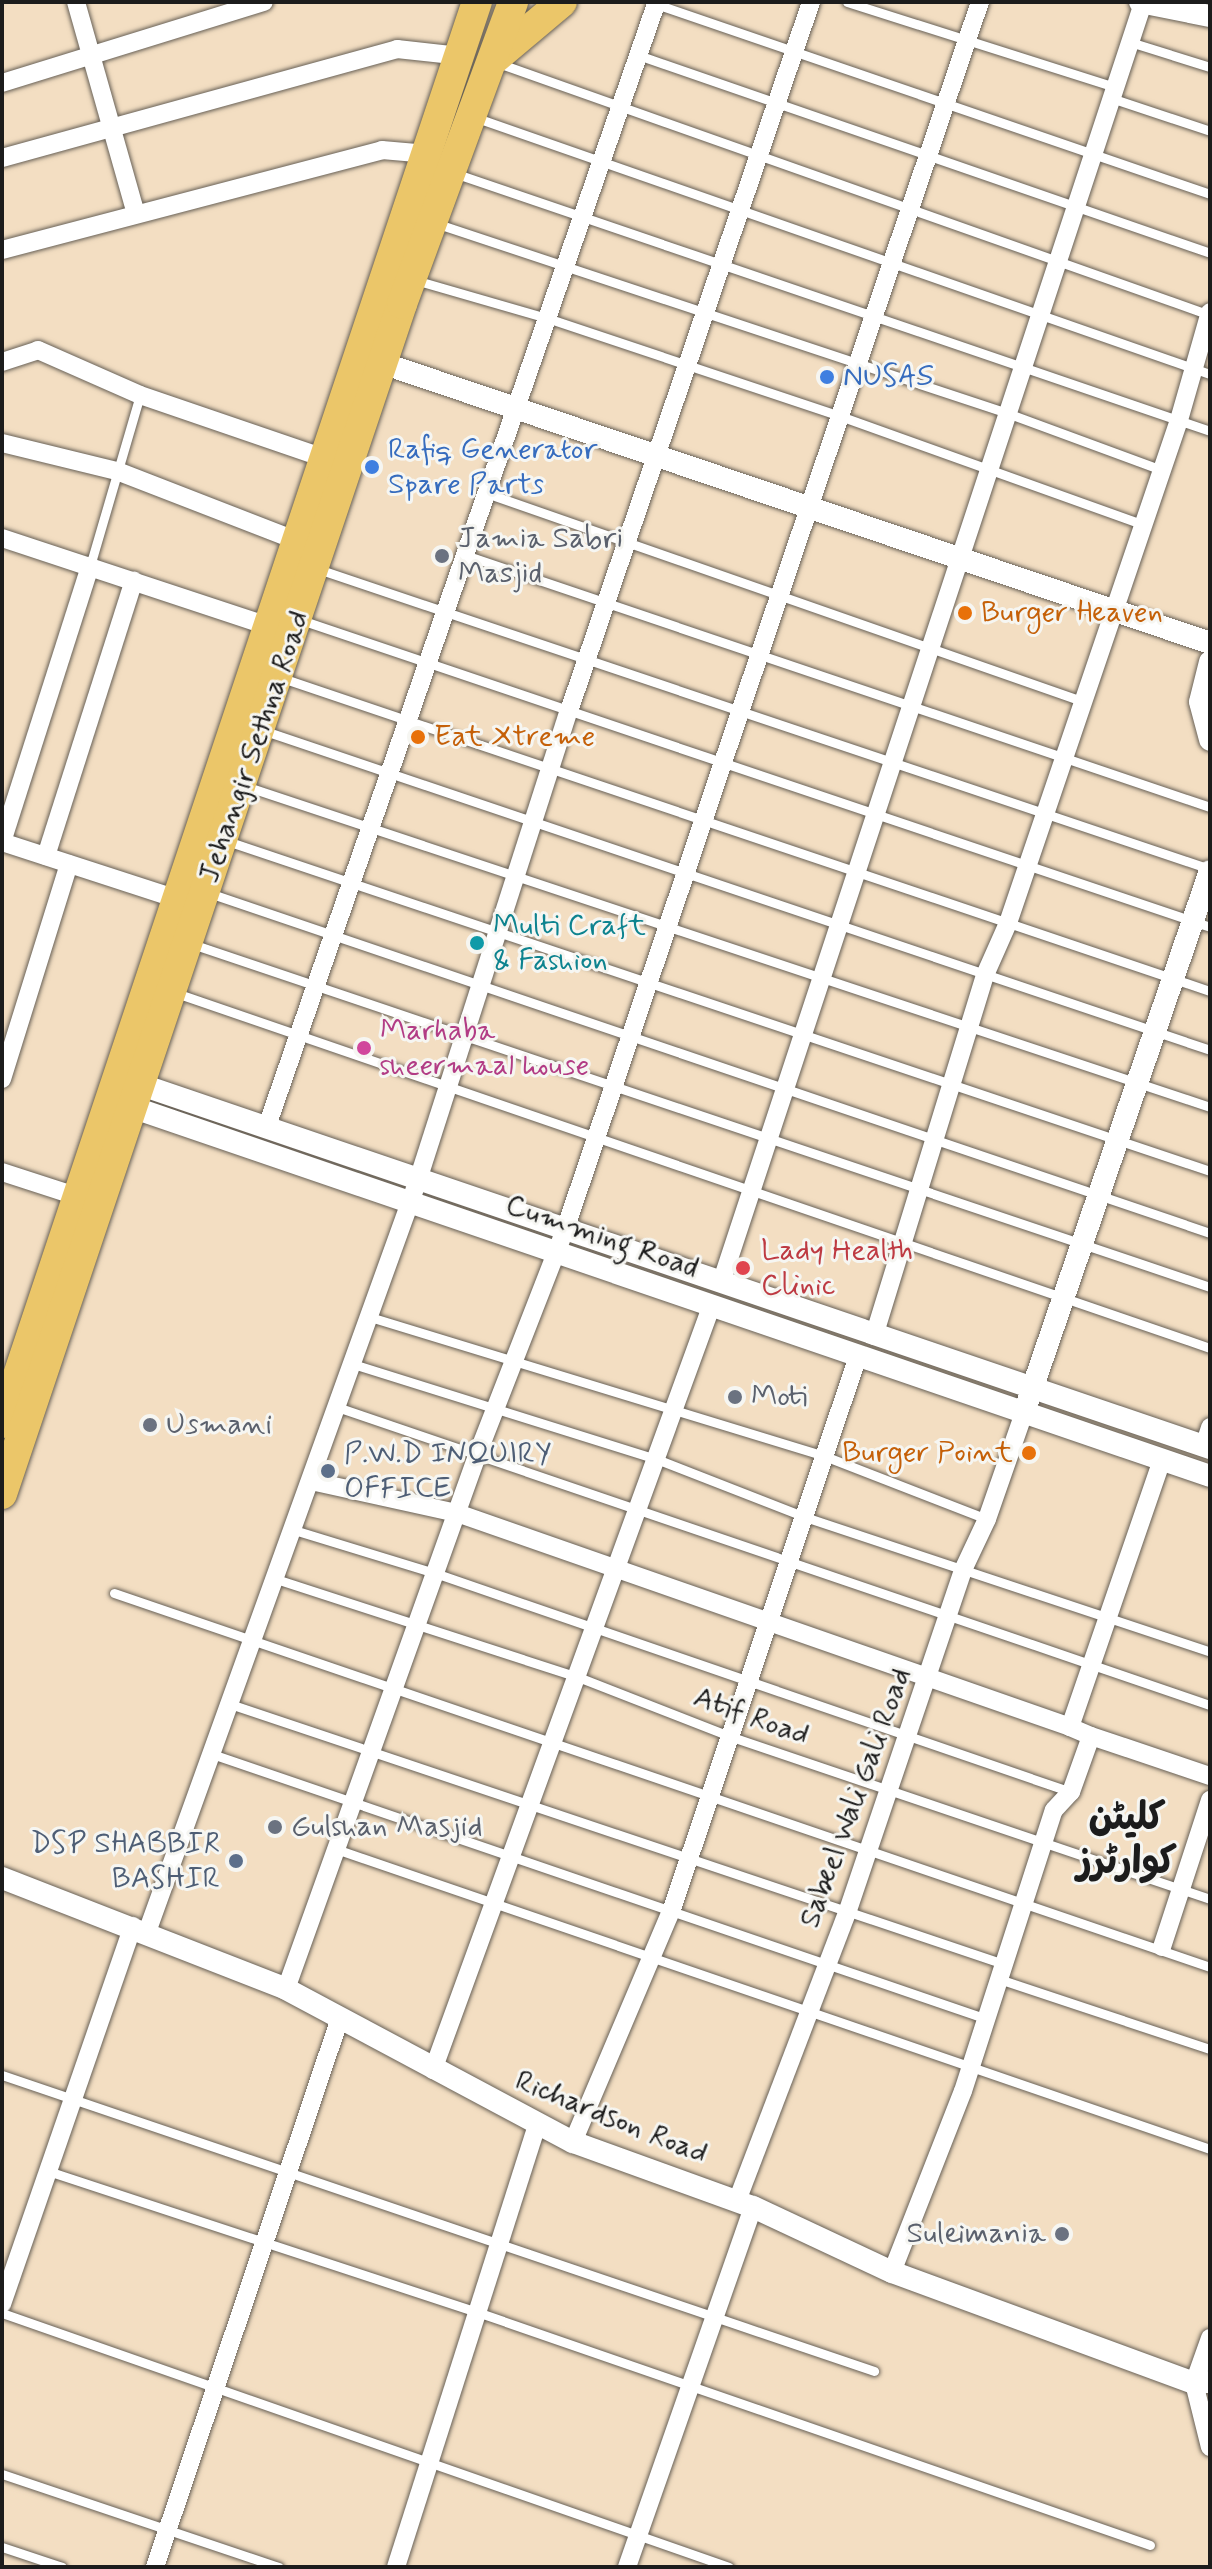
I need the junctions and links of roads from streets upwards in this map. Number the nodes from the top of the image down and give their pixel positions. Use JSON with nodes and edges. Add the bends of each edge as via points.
{"nodes":[{"id":1,"x":76,"y":2,"type":"edge"},
{"id":2,"x":264,"y":2,"type":"edge"},
{"id":3,"x":513,"y":2,"type":"edge"},
{"id":4,"x":562,"y":2,"type":"edge"},
{"id":5,"x":811,"y":2,"type":"edge"},
{"id":6,"x":980,"y":2,"type":"edge"},
{"id":7,"x":1141,"y":2,"type":"edge"},
{"id":8,"x":653,"y":3,"type":"edge"},
{"id":9,"x":474,"y":4,"type":"edge"},
{"id":10,"x":1210,"y":16,"type":"edge"},
{"id":11,"x":460,"y":56,"type":"junction"},
{"id":12,"x":90,"y":58,"type":"junction"},
{"id":13,"x":492,"y":61,"type":"junction"},
{"id":14,"x":2,"y":83,"type":"edge"},
{"id":15,"x":109,"y":128,"type":"junction"},
{"id":16,"x":2,"y":158,"type":"edge"},
{"id":17,"x":439,"y":163,"type":"junction"},
{"id":18,"x":136,"y":214,"type":"junction"},
{"id":19,"x":2,"y":250,"type":"edge"},
{"id":20,"x":1210,"y":314,"type":"edge"},
{"id":21,"x":2,"y":362,"type":"edge"},
{"id":22,"x":382,"y":363,"type":"junction"},
{"id":23,"x":1201,"y":371,"type":"edge"},
{"id":24,"x":515,"y":409,"type":"junction"},
{"id":25,"x":2,"y":443,"type":"edge"},
{"id":26,"x":658,"y":457,"type":"junction"},
{"id":27,"x":327,"y":459,"type":"junction"},
{"id":28,"x":809,"y":509,"type":"junction"},
{"id":29,"x":2,"y":538,"type":"edge"},
{"id":30,"x":307,"y":555,"type":"junction"},
{"id":31,"x":959,"y":559,"type":"junction"},
{"id":32,"x":90,"y":566,"type":"junction"},
{"id":33,"x":134,"y":581,"type":"junction"},
{"id":34,"x":1114,"y":611,"type":"junction"},
{"id":35,"x":285,"y":623,"type":"junction"},
{"id":36,"x":1210,"y":643,"type":"edge"},
{"id":37,"x":1210,"y":662,"type":"edge"},
{"id":38,"x":1210,"y":740,"type":"edge"},
{"id":39,"x":2,"y":842,"type":"edge"},
{"id":40,"x":46,"y":856,"type":"junction"},
{"id":41,"x":69,"y":864,"type":"junction"},
{"id":42,"x":1210,"y":870,"type":"edge"},
{"id":43,"x":193,"y":896,"type":"junction"},
{"id":44,"x":1202,"y":924,"type":"edge"},
{"id":45,"x":2,"y":1079,"type":"edge"},
{"id":46,"x":126,"y":1092,"type":"junction"},
{"id":47,"x":266,"y":1129,"type":"junction"},
{"id":48,"x":2,"y":1172,"type":"edge"},
{"id":49,"x":418,"y":1180,"type":"junction"},
{"id":50,"x":79,"y":1197,"type":"junction"},
{"id":51,"x":410,"y":1201,"type":"junction"},
{"id":52,"x":566,"y":1227,"type":"junction"},
{"id":53,"x":554,"y":1254,"type":"junction"},
{"id":54,"x":721,"y":1283,"type":"junction"},
{"id":55,"x":711,"y":1307,"type":"junction"},
{"id":56,"x":874,"y":1336,"type":"junction"},
{"id":57,"x":857,"y":1359,"type":"junction"},
{"id":58,"x":1033,"y":1388,"type":"junction"},
{"id":59,"x":1024,"y":1413,"type":"junction"},
{"id":60,"x":2,"y":1423,"type":"edge"},
{"id":61,"x":1208,"y":1440,"type":"edge"},
{"id":62,"x":1162,"y":1460,"type":"junction"},
{"id":63,"x":1210,"y":1476,"type":"edge"},
{"id":64,"x":311,"y":1481,"type":"junction"},
{"id":65,"x":2,"y":1494,"type":"edge"},
{"id":66,"x":457,"y":1513,"type":"junction"},
{"id":67,"x":617,"y":1570,"type":"junction"},
{"id":68,"x":767,"y":1622,"type":"junction"},
{"id":69,"x":930,"y":1676,"type":"junction"},
{"id":70,"x":1070,"y":1727,"type":"junction"},
{"id":71,"x":1091,"y":1736,"type":"junction"},
{"id":72,"x":1210,"y":1776,"type":"edge"},
{"id":73,"x":1210,"y":1800,"type":"edge"},
{"id":74,"x":1203,"y":1843,"type":"edge"},
{"id":75,"x":2,"y":1878,"type":"edge"},
{"id":76,"x":140,"y":1929,"type":"junction"},
{"id":77,"x":1162,"y":1947,"type":"road end"},
{"id":78,"x":286,"y":1989,"type":"junction"},
{"id":79,"x":340,"y":2018,"type":"junction"},
{"id":80,"x":433,"y":2070,"type":"junction"},
{"id":81,"x":537,"y":2126,"type":"junction"},
{"id":82,"x":573,"y":2142,"type":"junction"},
{"id":83,"x":745,"y":2204,"type":"junction"},
{"id":84,"x":892,"y":2272,"type":"junction"},
{"id":85,"x":2,"y":2304,"type":"edge"},
{"id":86,"x":1210,"y":2338,"type":"edge"},
{"id":87,"x":1202,"y":2382,"type":"edge"},
{"id":88,"x":1210,"y":2447,"type":"edge"},
{"id":89,"x":155,"y":2567,"type":"edge"},
{"id":90,"x":396,"y":2567,"type":"edge"},
{"id":91,"x":627,"y":2567,"type":"edge"}],
"edges":[{"from":1,"to":12,"type":"street"},
{"from":2,"to":12,"type":"street"},
{"from":3,"to":13,"type":"highway","name":"Jehangir Sethna Road"},
{"from":4,"to":13,"type":"highway"},
{"from":5,"to":26,"type":"street"},
{"from":6,"to":28,"type":"street"},
{"from":7,"to":10,"type":"street"},
{"from":7,"to":31,"type":"street"},
{"from":8,"to":24,"type":"street"},
{"from":9,"to":11,"type":"highway","name":"Jehangir Sethna Road"},
{"from":11,"to":15,"type":"street","via":[[397,49]]},
{"from":11,"to":17,"type":"highway","name":"Jehangir Sethna Road"},
{"from":12,"to":14,"type":"street"},
{"from":12,"to":15,"type":"street"},
{"from":13,"to":17,"type":"highway","name":"Jehangir Sethna Road","via":[[471,116]]},
{"from":15,"to":16,"type":"street"},
{"from":15,"to":18,"type":"street"},
{"from":17,"to":18,"type":"street","via":[[382,150]]},
{"from":17,"to":22,"type":"highway","name":"Jehangir Sethna Road","via":[[432,222]]},
{"from":17,"to":27,"type":"highway","name":"Jehangir Sethna Road"},
{"from":18,"to":19,"type":"street"},
{"from":20,"to":23,"type":"street"},
{"from":21,"to":27,"type":"street","via":[[38,350],[140,395]]},
{"from":22,"to":24,"type":"street"},
{"from":22,"to":30,"type":"highway","name":"Jehangir Sethna Road"},
{"from":23,"to":34,"type":"street","via":[[1159,469]]},
{"from":24,"to":26,"type":"street"},
{"from":24,"to":47,"type":"street"},
{"from":25,"to":30,"type":"street","via":[[117,471]]},
{"from":26,"to":28,"type":"street"},
{"from":26,"to":49,"type":"street","via":[[550,768]]},
{"from":27,"to":30,"type":"highway","name":"Jehangir Sethna Road"},
{"from":28,"to":31,"type":"street"},
{"from":28,"to":52,"type":"street"},
{"from":29,"to":32,"type":"street"},
{"from":30,"to":35,"type":"highway","name":"Jehangir Sethna Road"},
{"from":31,"to":34,"type":"street"},
{"from":31,"to":54,"type":"street"},
{"from":32,"to":33,"type":"street"},
{"from":32,"to":39,"type":"street"},
{"from":33,"to":35,"type":"street"},
{"from":33,"to":40,"type":"street"},
{"from":34,"to":36,"type":"street"},
{"from":34,"to":56,"type":"street","via":[[1008,923],[985,975]]},
{"from":35,"to":43,"type":"highway","name":"Jehangir Sethna Road"},
{"from":35,"to":43,"type":"highway","name":"Jehangir Sethna Road","via":[[279,677],[262,730],[224,840]]},
{"from":37,"to":38,"type":"street","via":[[1200,702]]},
{"from":39,"to":40,"type":"street"},
{"from":40,"to":41,"type":"street"},
{"from":41,"to":43,"type":"street"},
{"from":41,"to":45,"type":"street"},
{"from":42,"to":44,"type":"street"},
{"from":43,"to":46,"type":"highway","name":"Jehangir Sethna Road"},
{"from":43,"to":46,"type":"highway","name":"Jehangir Sethna Road","via":[[189,943],[173,992]]},
{"from":44,"to":58,"type":"street","via":[[1173,978]]},
{"from":46,"to":47,"type":"street","name":"Cumming Road"},
{"from":46,"to":50,"type":"highway","name":"Jehangir Sethna Road"},
{"from":46,"to":51,"type":"street","name":"Cumming Road"},
{"from":46,"to":65,"type":"highway","name":"Jehangir Sethna Road"},
{"from":47,"to":49,"type":"street","name":"Cumming Road"},
{"from":48,"to":50,"type":"street"},
{"from":49,"to":51,"type":"street"},
{"from":49,"to":52,"type":"street","name":"Cumming Road"},
{"from":50,"to":60,"type":"highway","name":"Jehangir Sethna Road"},
{"from":51,"to":53,"type":"street","name":"Cumming Road"},
{"from":51,"to":64,"type":"street"},
{"from":52,"to":53,"type":"street"},
{"from":52,"to":54,"type":"street","name":"Cumming Road"},
{"from":53,"to":55,"type":"street","name":"Cumming Road"},
{"from":53,"to":66,"type":"street"},
{"from":54,"to":56,"type":"street","name":"Cumming Road"},
{"from":55,"to":57,"type":"street","name":"Cumming Road"},
{"from":55,"to":67,"type":"street"},
{"from":56,"to":58,"type":"street","name":"Cumming Road"},
{"from":57,"to":59,"type":"street","name":"Cumming Road"},
{"from":57,"to":68,"type":"street","via":[[808,1518],[787,1560]]},
{"from":58,"to":59,"type":"street"},
{"from":58,"to":61,"type":"street","name":"Cumming Road"},
{"from":59,"to":62,"type":"street","name":"Cumming Road"},
{"from":59,"to":69,"type":"street","name":"Sabeel Wali Gali Road","via":[[947,1614]]},
{"from":62,"to":63,"type":"street","name":"Cumming Road"},
{"from":62,"to":70,"type":"street"},
{"from":64,"to":66,"type":"street"},
{"from":64,"to":76,"type":"street","via":[[212,1754]]},
{"from":66,"to":67,"type":"street"},
{"from":66,"to":78,"type":"street"},
{"from":67,"to":68,"type":"street"},
{"from":67,"to":80,"type":"street"},
{"from":68,"to":69,"type":"street"},
{"from":68,"to":82,"type":"street","via":[[672,1909]]},
{"from":69,"to":70,"type":"street"},
{"from":69,"to":83,"type":"street","name":"Sabeel Wali Gali Road"},
{"from":70,"to":71,"type":"street"},
{"from":71,"to":72,"type":"street"},
{"from":71,"to":84,"type":"street","via":[[1071,1792],[1054,1810],[971,2068]]},
{"from":73,"to":74,"type":"street"},
{"from":74,"to":77,"type":"street"},
{"from":75,"to":76,"type":"street","name":"Richardson Road"},
{"from":76,"to":78,"type":"street","name":"Richardson Road"},
{"from":76,"to":85,"type":"street"},
{"from":78,"to":79,"type":"street","name":"Richardson Road"},
{"from":79,"to":80,"type":"street","name":"Richardson Road"},
{"from":79,"to":89,"type":"street"},
{"from":80,"to":81,"type":"street","name":"Richardson Road"},
{"from":81,"to":82,"type":"street","name":"Richardson Road"},
{"from":81,"to":90,"type":"street"},
{"from":82,"to":83,"type":"street","name":"Richardson Road"},
{"from":83,"to":84,"type":"street","name":"Richardson Road"},
{"from":83,"to":91,"type":"street","name":"Sabeel Wali Gali Road","via":[[714,2315]]},
{"from":84,"to":87,"type":"street","name":"Richardson Road"},
{"from":86,"to":87,"type":"street"},
{"from":87,"to":88,"type":"street"}]}
